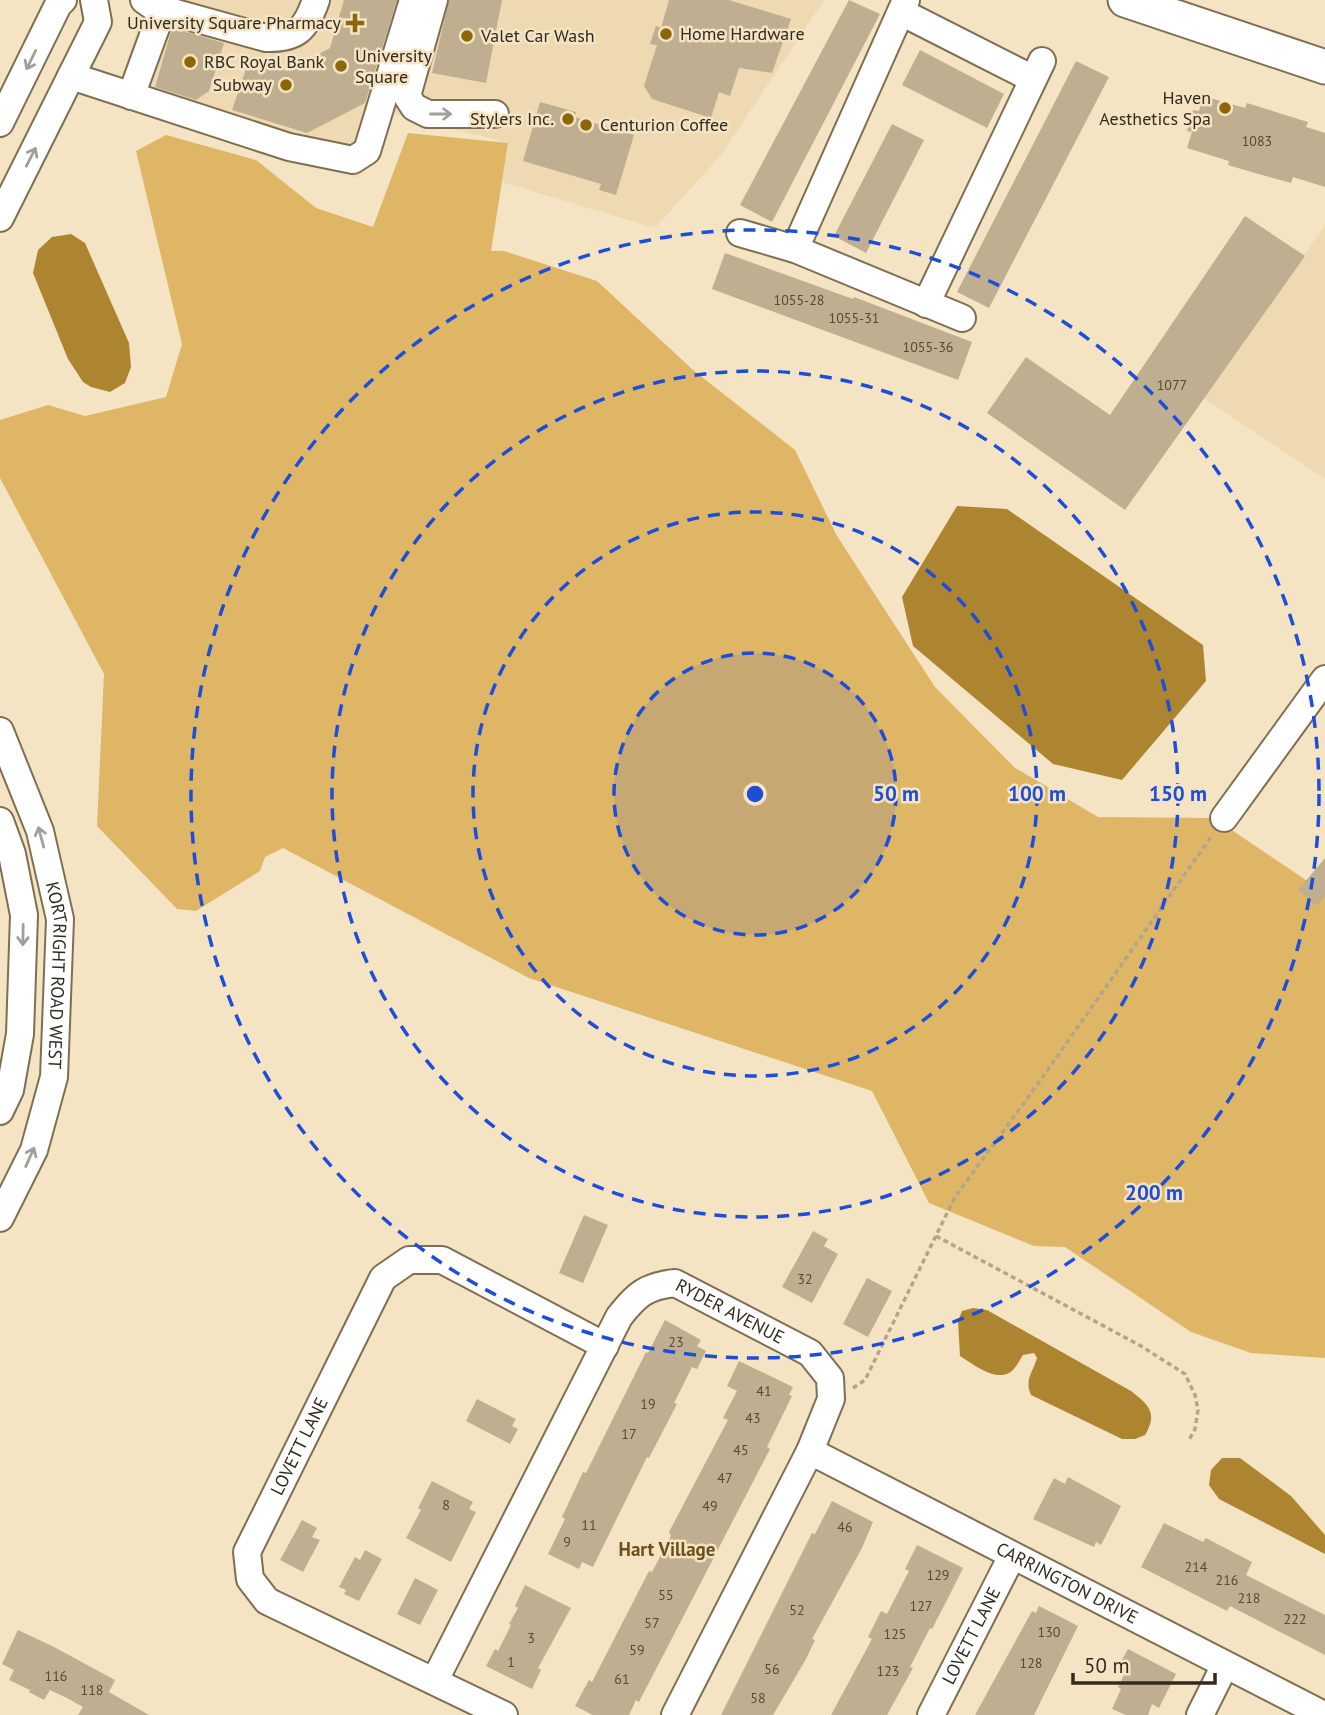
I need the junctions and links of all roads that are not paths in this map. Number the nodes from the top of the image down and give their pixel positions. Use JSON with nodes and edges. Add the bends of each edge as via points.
{"nodes":[{"id":1,"x":63,"y":0,"type":"edge"},
{"id":2,"x":94,"y":0,"type":"edge"},
{"id":3,"x":316,"y":0,"type":"edge"},
{"id":4,"x":413,"y":0,"type":"edge"},
{"id":5,"x":434,"y":0,"type":"edge"},
{"id":6,"x":1125,"y":0,"type":"edge"},
{"id":7,"x":157,"y":3,"type":"edge"},
{"id":8,"x":904,"y":6,"type":"edge"},
{"id":9,"x":1325,"y":66,"type":"edge"},
{"id":10,"x":71,"y":76,"type":"junction"},
{"id":11,"x":131,"y":96,"type":"junction"},
{"id":12,"x":495,"y":114,"type":"dead end"},
{"id":13,"x":0,"y":123,"type":"edge"},
{"id":14,"x":0,"y":218,"type":"edge"},
{"id":15,"x":740,"y":233,"type":"dead end"},
{"id":16,"x":795,"y":249,"type":"junction"},
{"id":17,"x":926,"y":304,"type":"junction"},
{"id":18,"x":962,"y":318,"type":"dead end"},
{"id":19,"x":1325,"y":679,"type":"edge"},
{"id":20,"x":0,"y":731,"type":"edge"},
{"id":21,"x":1224,"y":818,"type":"road end"},
{"id":22,"x":0,"y":821,"type":"edge"},
{"id":23,"x":0,"y":1111,"type":"edge"},
{"id":24,"x":0,"y":1218,"type":"edge"},
{"id":25,"x":605,"y":1346,"type":"junction"},
{"id":26,"x":810,"y":1451,"type":"junction"},
{"id":27,"x":1012,"y":1556,"type":"junction"},
{"id":28,"x":1225,"y":1665,"type":"junction"},
{"id":29,"x":435,"y":1680,"type":"junction"},
{"id":30,"x":504,"y":1715,"type":"edge"},
{"id":31,"x":675,"y":1715,"type":"edge"},
{"id":32,"x":931,"y":1715,"type":"edge"},
{"id":33,"x":1200,"y":1715,"type":"edge"},
{"id":34,"x":1325,"y":1715,"type":"edge"}],
"edges":[{"from":1,"to":13,"type":"street","one_way":true},
{"from":2,"to":10,"type":"street","via":[[98,22]]},
{"from":3,"to":7,"type":"street","via":[[301,30],[284,38],[266,38]]},
{"from":4,"to":11,"type":"street","via":[[367,151],[353,160],[289,147]]},
{"from":5,"to":12,"type":"street","one_way":true,"via":[[407,96],[414,107],[428,114]]},
{"from":6,"to":9,"type":"main road"},
{"from":7,"to":11,"type":"street"},
{"from":8,"to":16,"type":"street"},
{"from":8,"to":17,"type":"street","via":[[1038,70]]},
{"from":10,"to":11,"type":"street"},
{"from":14,"to":10,"type":"street","one_way":true},
{"from":15,"to":16,"type":"street"},
{"from":16,"to":17,"type":"street"},
{"from":17,"to":18,"type":"street"},
{"from":19,"to":21,"type":"street"},
{"from":24,"to":20,"type":"street","name":"KORTRIGHT ROAD WEST","one_way":true,"via":[[34,1150],[54,1077],[60,919],[40,831]]},
{"from":22,"to":23,"type":"street","name":"KORTRIGHT ROAD WEST","one_way":true,"via":[[24,915],[20,1034],[10,1090]]},
{"from":25,"to":26,"type":"street","name":"RYDER AVENUE","via":[[636,1296],[657,1284],[675,1283],[810,1353],[830,1378],[831,1399]]},
{"from":25,"to":29,"type":"street","name":"RYDER AVENUE"},
{"from":25,"to":29,"type":"street","name":"LOVETT LANE","via":[[442,1260],[409,1260],[383,1278],[247,1552],[250,1579],[267,1601]]},
{"from":26,"to":27,"type":"street","name":"CARRINGTON DRIVE"},
{"from":26,"to":31,"type":"street"},
{"from":27,"to":28,"type":"street","name":"CARRINGTON DRIVE"},
{"from":27,"to":32,"type":"street","name":"LOVETT LANE"},
{"from":28,"to":33,"type":"street"},
{"from":28,"to":34,"type":"street","name":"CARRINGTON DRIVE"},
{"from":29,"to":30,"type":"street","name":"LOVETT LANE"}]}
